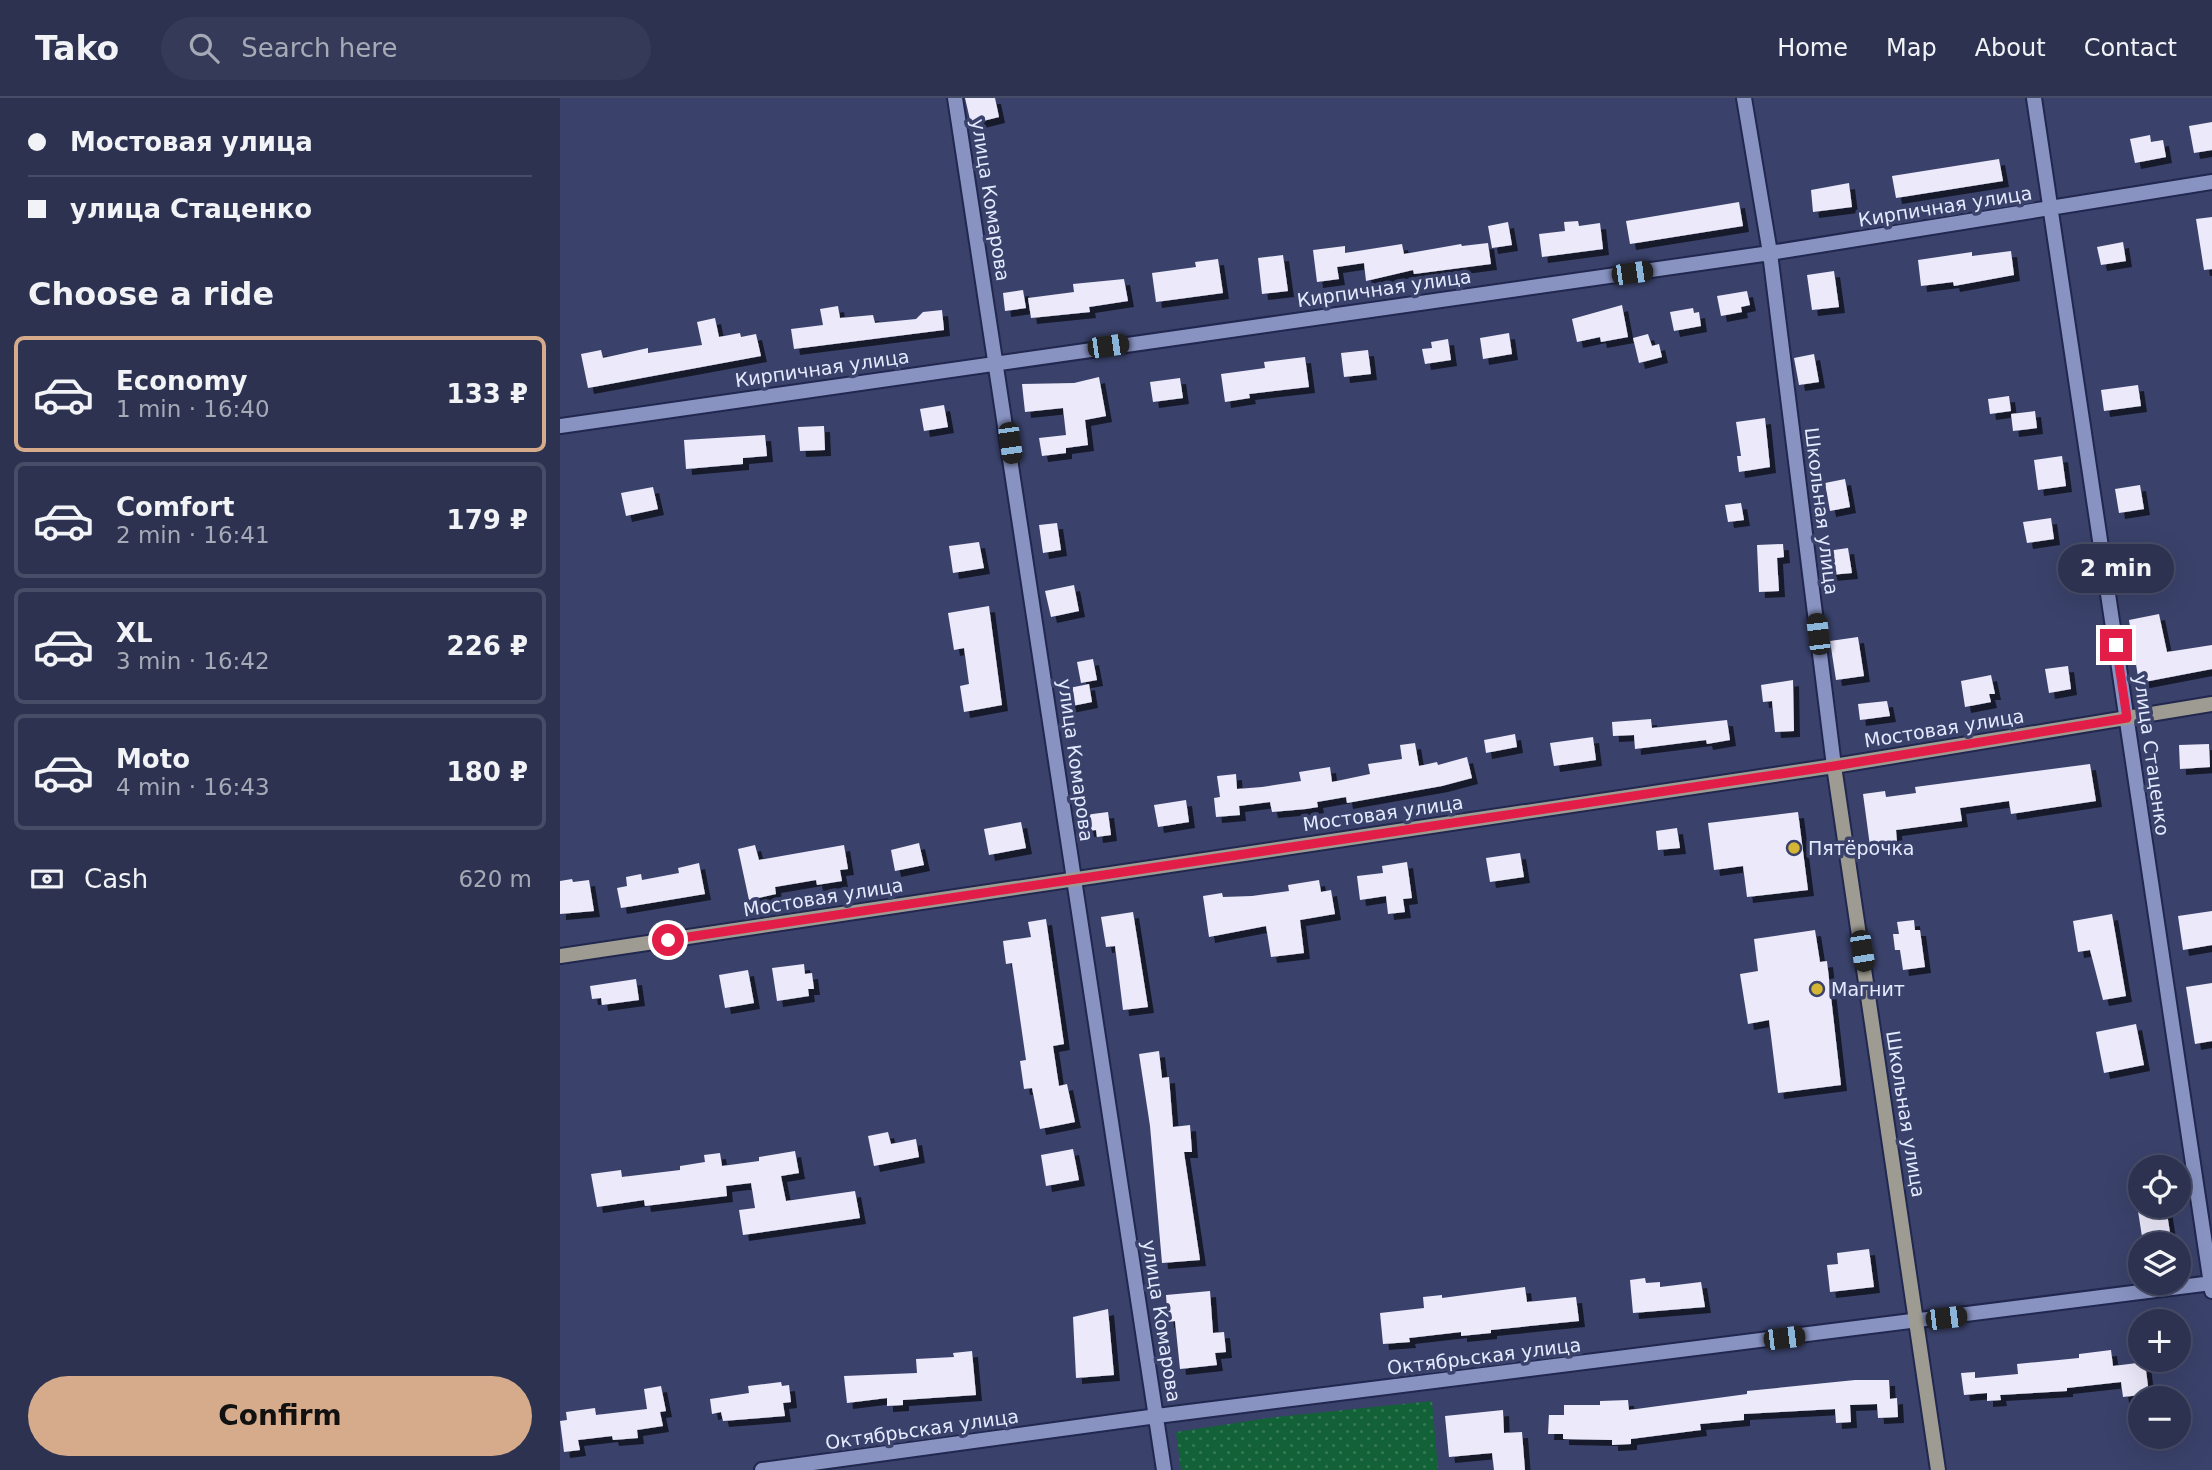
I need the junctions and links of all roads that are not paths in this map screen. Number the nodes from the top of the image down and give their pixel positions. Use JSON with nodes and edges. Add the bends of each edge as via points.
{"nodes":[{"id":1,"x":955,"y":98,"type":"edge"},
{"id":2,"x":1744,"y":98,"type":"edge"},
{"id":3,"x":2034,"y":98,"type":"edge"},
{"id":4,"x":2212,"y":182,"type":"edge"},
{"id":5,"x":2049,"y":209,"type":"junction"},
{"id":6,"x":1770,"y":253,"type":"junction"},
{"id":7,"x":998,"y":361,"type":"junction"},
{"id":8,"x":560,"y":426,"type":"edge"},
{"id":9,"x":2212,"y":704,"type":"edge"},
{"id":10,"x":2127,"y":718,"type":"junction"},
{"id":11,"x":1834,"y":766,"type":"junction"},
{"id":12,"x":1073,"y":879,"type":"junction"},
{"id":13,"x":560,"y":956,"type":"edge"},
{"id":14,"x":2212,"y":1286,"type":"edge"},
{"id":15,"x":1919,"y":1321,"type":"junction"},
{"id":16,"x":1157,"y":1416,"type":"junction"},
{"id":17,"x":762,"y":1470,"type":"edge"},
{"id":18,"x":1164,"y":1470,"type":"edge"},
{"id":19,"x":1938,"y":1470,"type":"edge"}],
"edges":[{"from":1,"to":7,"type":"street","name":"улица Комарова"},
{"from":2,"to":6,"type":"street","name":"Школьная улица"},
{"from":3,"to":5,"type":"street","name":"улица Стаценко"},
{"from":4,"to":5,"type":"street","name":"Кирпичная улица"},
{"from":5,"to":6,"type":"street","name":"Кирпичная улица"},
{"from":5,"to":10,"type":"street","name":"улица Стаценко"},
{"from":6,"to":7,"type":"street","name":"Кирпичная улица"},
{"from":6,"to":11,"type":"street","name":"Школьная улица"},
{"from":7,"to":8,"type":"street","name":"Кирпичная улица"},
{"from":7,"to":12,"type":"street","name":"улица Комарова"},
{"from":9,"to":10,"type":"street","name":"Мостовая улица"},
{"from":10,"to":11,"type":"street","name":"Мостовая улица"},
{"from":10,"to":14,"type":"street","name":"улица Стаценко"},
{"from":11,"to":12,"type":"street","name":"Мостовая улица"},
{"from":11,"to":15,"type":"street","name":"Школьная улица"},
{"from":12,"to":13,"type":"street","name":"Мостовая улица"},
{"from":12,"to":16,"type":"street","name":"улица Комарова"},
{"from":14,"to":15,"type":"street","name":"Октябрьская улица"},
{"from":15,"to":16,"type":"street","name":"Октябрьская улица"},
{"from":15,"to":19,"type":"street","name":"Школьная улица"},
{"from":16,"to":17,"type":"street","name":"Октябрьская улица"},
{"from":16,"to":18,"type":"street","name":"улица Комарова"}]}
